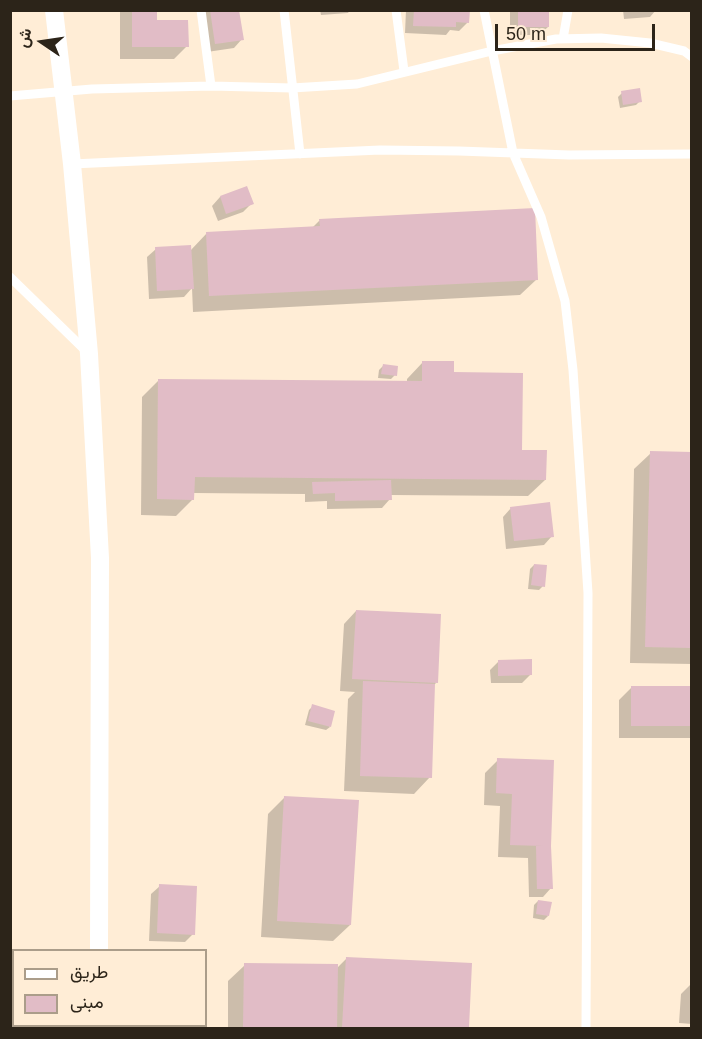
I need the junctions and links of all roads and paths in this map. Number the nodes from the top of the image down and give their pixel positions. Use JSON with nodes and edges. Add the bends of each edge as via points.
{"nodes":[{"id":1,"x":54,"y":10,"type":"edge"},
{"id":2,"x":201,"y":10,"type":"edge"},
{"id":3,"x":284,"y":10,"type":"edge"},
{"id":4,"x":396,"y":10,"type":"edge"},
{"id":5,"x":484,"y":10,"type":"edge"},
{"id":6,"x":568,"y":10,"type":"edge"},
{"id":7,"x":563,"y":39,"type":"junction"},
{"id":8,"x":492,"y":51,"type":"junction"},
{"id":9,"x":692,"y":57,"type":"edge"},
{"id":10,"x":404,"y":71,"type":"junction"},
{"id":11,"x":211,"y":86,"type":"junction"},
{"id":12,"x":292,"y":88,"type":"junction"},
{"id":13,"x":63,"y":90,"type":"junction"},
{"id":14,"x":10,"y":96,"type":"edge"},
{"id":15,"x":513,"y":153,"type":"junction"},
{"id":16,"x":300,"y":154,"type":"junction"},
{"id":17,"x":692,"y":154,"type":"edge"},
{"id":18,"x":72,"y":164,"type":"junction"},
{"id":19,"x":10,"y":277,"type":"edge"},
{"id":20,"x":89,"y":354,"type":"junction"},
{"id":21,"x":99,"y":949,"type":"edge"},
{"id":22,"x":586,"y":1029,"type":"edge"}],
"edges":[{"from":1,"to":13,"type":"street"},
{"from":2,"to":11,"type":"lane"},
{"from":3,"to":12,"type":"lane"},
{"from":4,"to":10,"type":"lane"},
{"from":5,"to":8,"type":"lane"},
{"from":6,"to":7,"type":"lane"},
{"from":7,"to":8,"type":"lane"},
{"from":7,"to":9,"type":"lane","via":[[650,43],[684,51]]},
{"from":8,"to":10,"type":"lane"},
{"from":8,"to":15,"type":"lane"},
{"from":10,"to":12,"type":"lane","via":[[357,84]]},
{"from":11,"to":12,"type":"lane"},
{"from":11,"to":13,"type":"lane"},
{"from":12,"to":16,"type":"lane"},
{"from":13,"to":14,"type":"lane"},
{"from":13,"to":18,"type":"street"},
{"from":15,"to":16,"type":"lane","via":[[380,150]]},
{"from":15,"to":17,"type":"lane"},
{"from":15,"to":22,"type":"lane","via":[[552,252],[565,301],[573,370],[588,593]]},
{"from":16,"to":18,"type":"lane"},
{"from":18,"to":20,"type":"street"},
{"from":19,"to":20,"type":"lane"},
{"from":20,"to":21,"type":"street","via":[[100,558]]}]}
